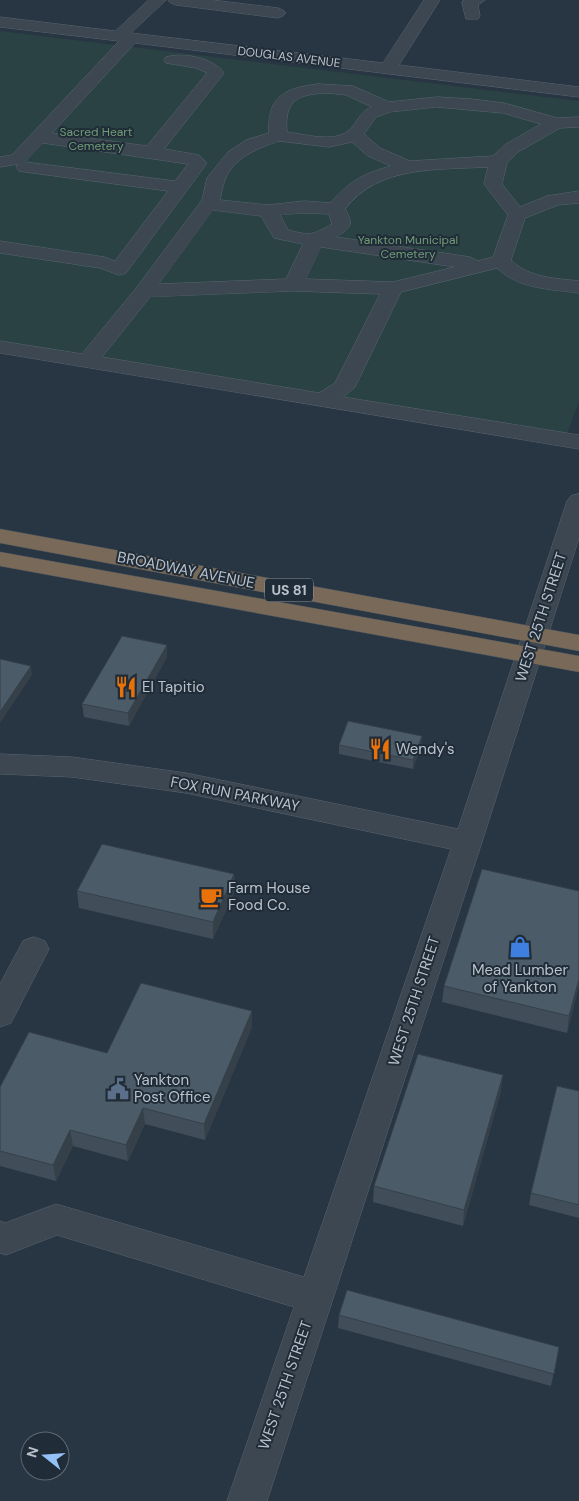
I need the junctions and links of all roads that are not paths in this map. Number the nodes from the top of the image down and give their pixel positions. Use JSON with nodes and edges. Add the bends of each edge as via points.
{"nodes":[{"id":1,"x":158,"y":0,"type":"edge"},
{"id":2,"x":176,"y":0,"type":"edge"},
{"id":3,"x":432,"y":0,"type":"edge"},
{"id":4,"x":477,"y":0,"type":"edge"},
{"id":5,"x":278,"y":13,"type":"dead end"},
{"id":6,"x":472,"y":16,"type":"dead end"},
{"id":7,"x":5,"y":33,"type":"edge"},
{"id":8,"x":125,"y":37,"type":"junction"},
{"id":9,"x":98,"y":51,"type":"dead end"},
{"id":10,"x":117,"y":53,"type":"junction"},
{"id":11,"x":134,"y":56,"type":"dead end"},
{"id":12,"x":160,"y":59,"type":"dead end"},
{"id":13,"x":388,"y":70,"type":"junction"},
{"id":14,"x":579,"y":92,"type":"edge"},
{"id":15,"x":387,"y":108,"type":"junction"},
{"id":16,"x":579,"y":122,"type":"edge"},
{"id":17,"x":556,"y":123,"type":"junction"},
{"id":18,"x":354,"y":135,"type":"junction"},
{"id":19,"x":278,"y":136,"type":"junction"},
{"id":20,"x":39,"y":137,"type":"junction"},
{"id":21,"x":152,"y":152,"type":"junction"},
{"id":22,"x":498,"y":162,"type":"junction"},
{"id":23,"x":9,"y":166,"type":"edge"},
{"id":24,"x":408,"y":167,"type":"junction"},
{"id":25,"x":175,"y":191,"type":"junction"},
{"id":26,"x":579,"y":197,"type":"edge"},
{"id":27,"x":210,"y":202,"type":"junction"},
{"id":28,"x":336,"y":209,"type":"junction"},
{"id":29,"x":268,"y":212,"type":"junction"},
{"id":30,"x":517,"y":215,"type":"junction"},
{"id":31,"x":319,"y":240,"type":"junction"},
{"id":32,"x":0,"y":247,"type":"edge"},
{"id":33,"x":492,"y":263,"type":"junction"},
{"id":34,"x":293,"y":285,"type":"junction"},
{"id":35,"x":579,"y":287,"type":"edge"},
{"id":36,"x":393,"y":288,"type":"junction"},
{"id":37,"x":144,"y":291,"type":"junction"},
{"id":38,"x":0,"y":347,"type":"edge"},
{"id":39,"x":87,"y":362,"type":"junction"},
{"id":40,"x":344,"y":387,"type":"junction"},
{"id":41,"x":324,"y":400,"type":"junction"},
{"id":42,"x":374,"y":408,"type":"junction"},
{"id":43,"x":579,"y":442,"type":"edge"},
{"id":44,"x":579,"y":501,"type":"edge"},
{"id":45,"x":0,"y":536,"type":"edge"},
{"id":46,"x":0,"y":559,"type":"edge"},
{"id":47,"x":569,"y":560,"type":"edge"},
{"id":48,"x":579,"y":643,"type":"edge"},
{"id":49,"x":531,"y":645,"type":"junction"},
{"id":50,"x":579,"y":664,"type":"edge"},
{"id":51,"x":0,"y":764,"type":"edge"},
{"id":52,"x":468,"y":842,"type":"junction"},
{"id":53,"x":34,"y":949,"type":"dead end"},
{"id":54,"x":0,"y":1014,"type":"edge"},
{"id":55,"x":0,"y":1237,"type":"edge"},
{"id":56,"x":315,"y":1297,"type":"junction"},
{"id":57,"x":247,"y":1501,"type":"edge"}],
"edges":[{"from":1,"to":8,"type":"street"},
{"from":2,"to":5,"type":"street"},
{"from":3,"to":13,"type":"street"},
{"from":4,"to":6,"type":"street","via":[[470,3]]},
{"from":7,"to":8,"type":"street","name":"DOUGLAS AVENUE"},
{"from":8,"to":10,"type":"street"},
{"from":8,"to":13,"type":"street","name":"DOUGLAS AVENUE"},
{"from":9,"to":10,"type":"street"},
{"from":10,"to":11,"type":"street"},
{"from":10,"to":20,"type":"street"},
{"from":12,"to":21,"type":"street","via":[[200,64],[211,67],[216,73]]},
{"from":13,"to":14,"type":"street","name":"DOUGLAS AVENUE"},
{"from":15,"to":17,"type":"street","via":[[437,102],[471,104],[504,108]]},
{"from":15,"to":18,"type":"street","via":[[370,114]]},
{"from":15,"to":19,"type":"street","via":[[349,90],[322,88],[306,91],[285,100],[278,113]]},
{"from":16,"to":17,"type":"street"},
{"from":17,"to":22,"type":"street","via":[[512,148]]},
{"from":18,"to":19,"type":"street","via":[[328,142]]},
{"from":18,"to":24,"type":"street","via":[[374,152]]},
{"from":19,"to":27,"type":"street","via":[[252,144],[234,156],[216,178]]},
{"from":20,"to":21,"type":"street"},
{"from":20,"to":23,"type":"street"},
{"from":21,"to":25,"type":"street","via":[[193,159],[198,163]]},
{"from":22,"to":24,"type":"street"},
{"from":22,"to":30,"type":"street","via":[[493,184]]},
{"from":23,"to":25,"type":"street"},
{"from":24,"to":28,"type":"street","via":[[358,184]]},
{"from":25,"to":27,"type":"street"},
{"from":25,"to":32,"type":"street","via":[[119,269],[104,263]]},
{"from":26,"to":30,"type":"street","via":[[554,200]]},
{"from":27,"to":29,"type":"street"},
{"from":27,"to":37,"type":"street"},
{"from":28,"to":29,"type":"street","via":[[304,207]]},
{"from":28,"to":31,"type":"street","via":[[341,226]]},
{"from":29,"to":31,"type":"street","via":[[281,234]]},
{"from":30,"to":33,"type":"street"},
{"from":31,"to":33,"type":"street"},
{"from":31,"to":34,"type":"street","via":[[313,243]]},
{"from":33,"to":35,"type":"street","via":[[530,280]]},
{"from":33,"to":36,"type":"street"},
{"from":34,"to":36,"type":"street"},
{"from":34,"to":37,"type":"street"},
{"from":36,"to":40,"type":"street"},
{"from":37,"to":39,"type":"street"},
{"from":38,"to":39,"type":"street"},
{"from":39,"to":41,"type":"street"},
{"from":40,"to":41,"type":"street"},
{"from":40,"to":42,"type":"street","via":[[365,396]]},
{"from":41,"to":42,"type":"street"},
{"from":42,"to":43,"type":"street"},
{"from":44,"to":47,"type":"street","name":"WEST 25TH STREET"},
{"from":45,"to":49,"type":"highway","name":"BROADWAY AVENUE","number":"US 81"},
{"from":46,"to":49,"type":"highway","name":"BROADWAY AVENUE","number":"US 81"},
{"from":47,"to":49,"type":"street","name":"WEST 25TH STREET"},
{"from":48,"to":49,"type":"highway","name":"BROADWAY AVENUE","number":"US 81"},
{"from":49,"to":50,"type":"highway","name":"BROADWAY AVENUE","number":"US 81"},
{"from":49,"to":52,"type":"street","name":"WEST 25TH STREET"},
{"from":51,"to":52,"type":"street","name":"FOX RUN PARKWAY","via":[[72,767],[186,783]]},
{"from":52,"to":56,"type":"street","name":"WEST 25TH STREET"},
{"from":53,"to":54,"type":"street"},
{"from":55,"to":56,"type":"street","via":[[6,1239],[56,1219]]},
{"from":56,"to":57,"type":"street","name":"WEST 25TH STREET"}]}
